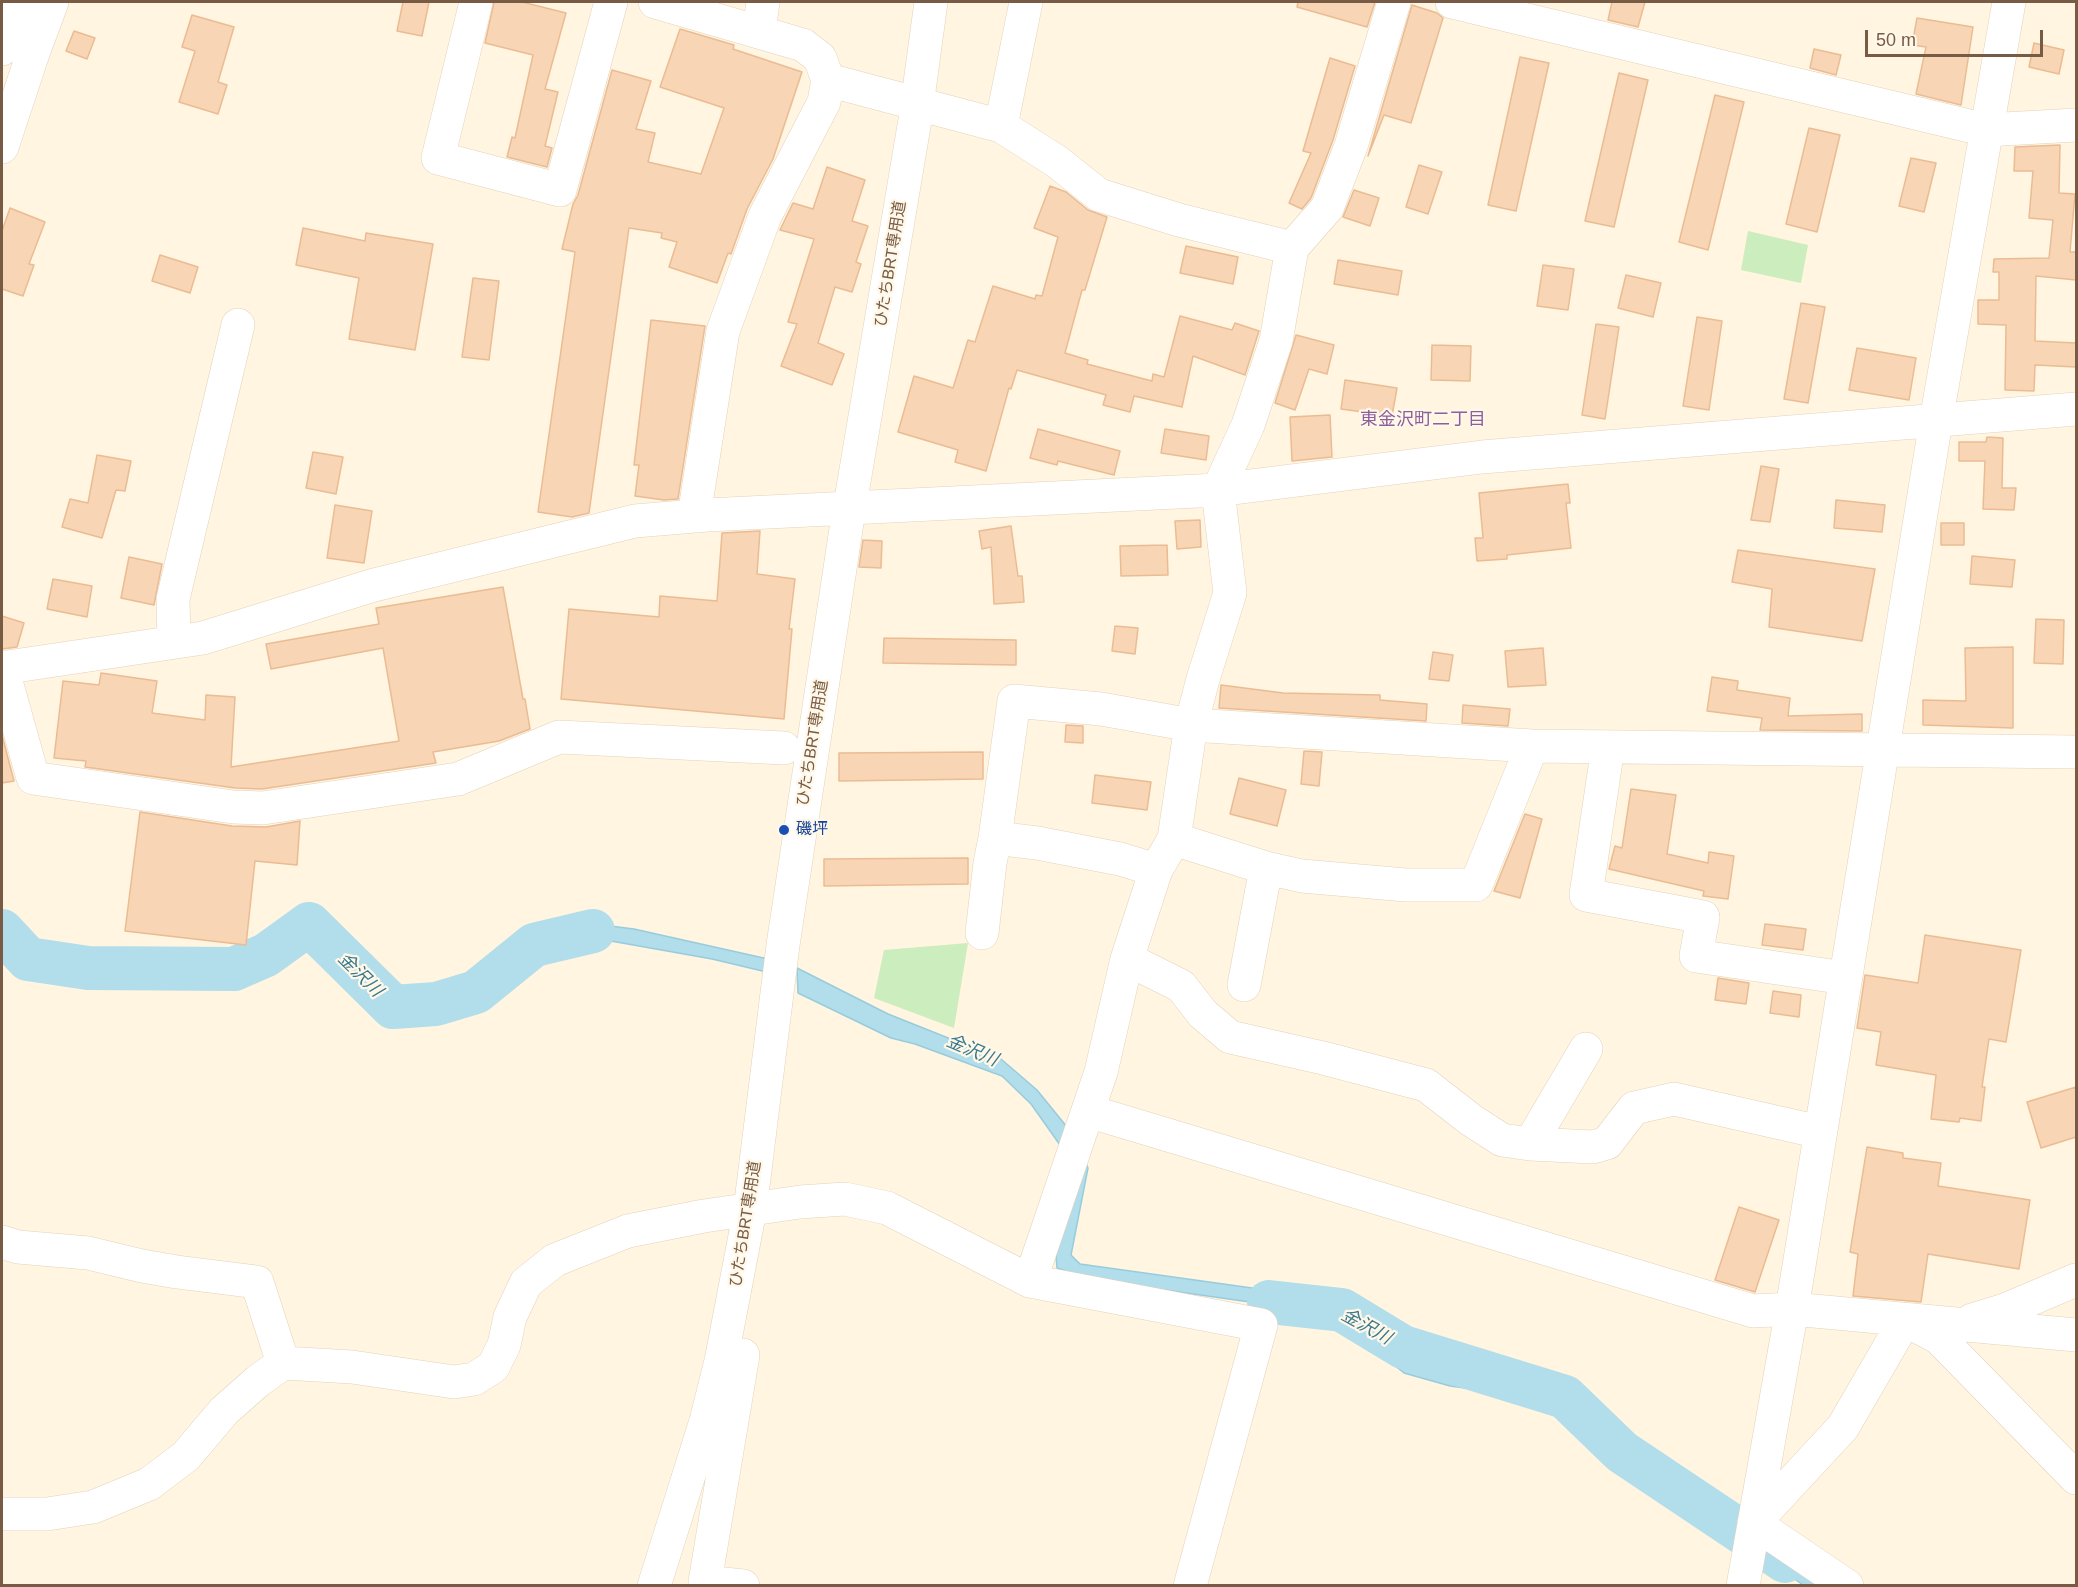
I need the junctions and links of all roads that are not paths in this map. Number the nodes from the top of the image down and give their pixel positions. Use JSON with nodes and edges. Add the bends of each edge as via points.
{"nodes":[{"id":1,"x":18,"y":2,"type":"edge"},
{"id":2,"x":52,"y":2,"type":"edge"},
{"id":3,"x":476,"y":2,"type":"edge"},
{"id":4,"x":611,"y":2,"type":"edge"},
{"id":5,"x":655,"y":2,"type":"edge"},
{"id":6,"x":932,"y":2,"type":"edge"},
{"id":7,"x":1026,"y":2,"type":"edge"},
{"id":8,"x":1394,"y":2,"type":"edge"},
{"id":9,"x":1452,"y":2,"type":"edge"},
{"id":10,"x":2008,"y":2,"type":"edge"},
{"id":11,"x":761,"y":17,"type":"edge"},
{"id":12,"x":2,"y":49,"type":"edge"},
{"id":13,"x":828,"y":80,"type":"junction"},
{"id":14,"x":917,"y":103,"type":"junction"},
{"id":15,"x":2076,"y":125,"type":"edge"},
{"id":16,"x":1001,"y":126,"type":"junction"},
{"id":17,"x":1986,"y":130,"type":"junction"},
{"id":18,"x":2,"y":147,"type":"edge"},
{"id":19,"x":1292,"y":248,"type":"junction"},
{"id":20,"x":238,"y":325,"type":"dead end"},
{"id":21,"x":2076,"y":409,"type":"edge"},
{"id":22,"x":1935,"y":421,"type":"junction"},
{"id":23,"x":1218,"y":490,"type":"junction"},
{"id":24,"x":849,"y":509,"type":"junction"},
{"id":25,"x":694,"y":516,"type":"junction"},
{"id":26,"x":174,"y":642,"type":"junction"},
{"id":27,"x":2,"y":668,"type":"edge"},
{"id":28,"x":1191,"y":725,"type":"junction"},
{"id":29,"x":1532,"y":746,"type":"junction"},
{"id":30,"x":1608,"y":747,"type":"junction"},
{"id":31,"x":784,"y":748,"type":"dead end"},
{"id":32,"x":1882,"y":752,"type":"junction"},
{"id":33,"x":2076,"y":752,"type":"edge"},
{"id":34,"x":995,"y":838,"type":"junction"},
{"id":35,"x":1174,"y":839,"type":"junction"},
{"id":36,"x":1266,"y":868,"type":"junction"},
{"id":37,"x":1155,"y":870,"type":"junction"},
{"id":38,"x":982,"y":933,"type":"dead end"},
{"id":39,"x":1127,"y":959,"type":"junction"},
{"id":40,"x":1845,"y":978,"type":"junction"},
{"id":41,"x":1244,"y":985,"type":"dead end"},
{"id":42,"x":1586,"y":1049,"type":"dead end"},
{"id":43,"x":1088,"y":1111,"type":"junction"},
{"id":44,"x":1820,"y":1132,"type":"junction"},
{"id":45,"x":1530,"y":1144,"type":"junction"},
{"id":46,"x":759,"y":1209,"type":"junction"},
{"id":47,"x":2,"y":1242,"type":"edge"},
{"id":48,"x":1035,"y":1270,"type":"junction"},
{"id":49,"x":2076,"y":1280,"type":"edge"},
{"id":50,"x":1792,"y":1309,"type":"junction"},
{"id":51,"x":1905,"y":1320,"type":"junction"},
{"id":52,"x":1954,"y":1325,"type":"junction"},
{"id":53,"x":2076,"y":1335,"type":"edge"},
{"id":54,"x":283,"y":1364,"type":"junction"},
{"id":55,"x":2076,"y":1478,"type":"edge"},
{"id":56,"x":2,"y":1514,"type":"edge"},
{"id":57,"x":1754,"y":1523,"type":"junction"},
{"id":58,"x":654,"y":1586,"type":"edge"},
{"id":59,"x":743,"y":1586,"type":"edge"},
{"id":60,"x":1190,"y":1586,"type":"edge"},
{"id":61,"x":1743,"y":1586,"type":"edge"},
{"id":62,"x":1847,"y":1586,"type":"edge"}],
"edges":[{"from":1,"to":12,"type":"street"},
{"from":2,"to":18,"type":"street"},
{"from":3,"to":4,"type":"street","via":[[438,158],[560,190]]},
{"from":5,"to":11,"type":"street"},
{"from":6,"to":14,"type":"street","name":"ひたちBRT専用道"},
{"from":7,"to":16,"type":"street"},
{"from":8,"to":19,"type":"street","via":[[1351,146],[1327,208]]},
{"from":9,"to":17,"type":"street"},
{"from":10,"to":17,"type":"street"},
{"from":11,"to":13,"type":"street","via":[[820,58]]},
{"from":13,"to":14,"type":"street"},
{"from":13,"to":25,"type":"street","via":[[824,102],[765,216],[723,331]]},
{"from":14,"to":16,"type":"street"},
{"from":14,"to":24,"type":"street","name":"ひたちBRT専用道"},
{"from":15,"to":17,"type":"street"},
{"from":16,"to":19,"type":"street","via":[[1056,161],[1099,195]]},
{"from":17,"to":22,"type":"street"},
{"from":19,"to":23,"type":"street","via":[[1276,341],[1248,425]]},
{"from":20,"to":26,"type":"street","via":[[173,599]]},
{"from":21,"to":22,"type":"street"},
{"from":22,"to":23,"type":"street","via":[[1482,457]]},
{"from":22,"to":32,"type":"street"},
{"from":23,"to":24,"type":"street"},
{"from":23,"to":28,"type":"street","via":[[1230,593]]},
{"from":24,"to":25,"type":"street"},
{"from":24,"to":46,"type":"street","name":"ひたちBRT専用道","via":[[775,1007]]},
{"from":25,"to":26,"type":"street","via":[[635,522],[385,582],[203,638]]},
{"from":26,"to":27,"type":"street"},
{"from":27,"to":31,"type":"street","via":[[33,778],[233,807],[263,808],[458,779],[559,737]]},
{"from":28,"to":29,"type":"street"},
{"from":28,"to":34,"type":"street","via":[[1101,709],[1014,701]]},
{"from":28,"to":35,"type":"street"},
{"from":29,"to":30,"type":"street"},
{"from":29,"to":36,"type":"street","via":[[1476,885],[1406,885],[1302,876]]},
{"from":30,"to":32,"type":"street"},
{"from":30,"to":40,"type":"street","via":[[1586,895],[1702,917],[1696,956]]},
{"from":32,"to":33,"type":"street"},
{"from":32,"to":40,"type":"street"},
{"from":34,"to":37,"type":"street","via":[[1120,858]]},
{"from":34,"to":38,"type":"street"},
{"from":35,"to":36,"type":"street"},
{"from":35,"to":37,"type":"street"},
{"from":36,"to":41,"type":"street"},
{"from":37,"to":39,"type":"street"},
{"from":39,"to":43,"type":"street"},
{"from":39,"to":45,"type":"street","via":[[1181,986],[1203,1014],[1230,1037],[1426,1085],[1502,1140]]},
{"from":40,"to":44,"type":"street"},
{"from":42,"to":45,"type":"street"},
{"from":43,"to":48,"type":"street"},
{"from":43,"to":50,"type":"street","via":[[1754,1311]]},
{"from":44,"to":45,"type":"street","via":[[1674,1099],[1634,1108],[1606,1143],[1593,1147]]},
{"from":44,"to":50,"type":"street"},
{"from":46,"to":48,"type":"street","via":[[845,1199],[887,1208]]},
{"from":46,"to":54,"type":"street","via":[[628,1231],[555,1260],[526,1282],[493,1367],[474,1379],[454,1382],[351,1367]]},
{"from":46,"to":58,"type":"street","name":"ひたちBRT専用道","via":[[711,1401]]},
{"from":46,"to":59,"type":"street","via":[[705,1582]]},
{"from":47,"to":54,"type":"street","via":[[257,1282]]},
{"from":48,"to":60,"type":"street","via":[[1261,1325]]},
{"from":49,"to":52,"type":"street","via":[[2005,1310]]},
{"from":50,"to":51,"type":"street"},
{"from":50,"to":57,"type":"street"},
{"from":51,"to":52,"type":"street"},
{"from":51,"to":55,"type":"street","via":[[1939,1338]]},
{"from":51,"to":57,"type":"street","via":[[1843,1427]]},
{"from":52,"to":53,"type":"street"},
{"from":54,"to":56,"type":"street","via":[[232,1404],[186,1456],[149,1484],[93,1507],[47,1514]]},
{"from":57,"to":61,"type":"street"},
{"from":57,"to":62,"type":"street"}]}
